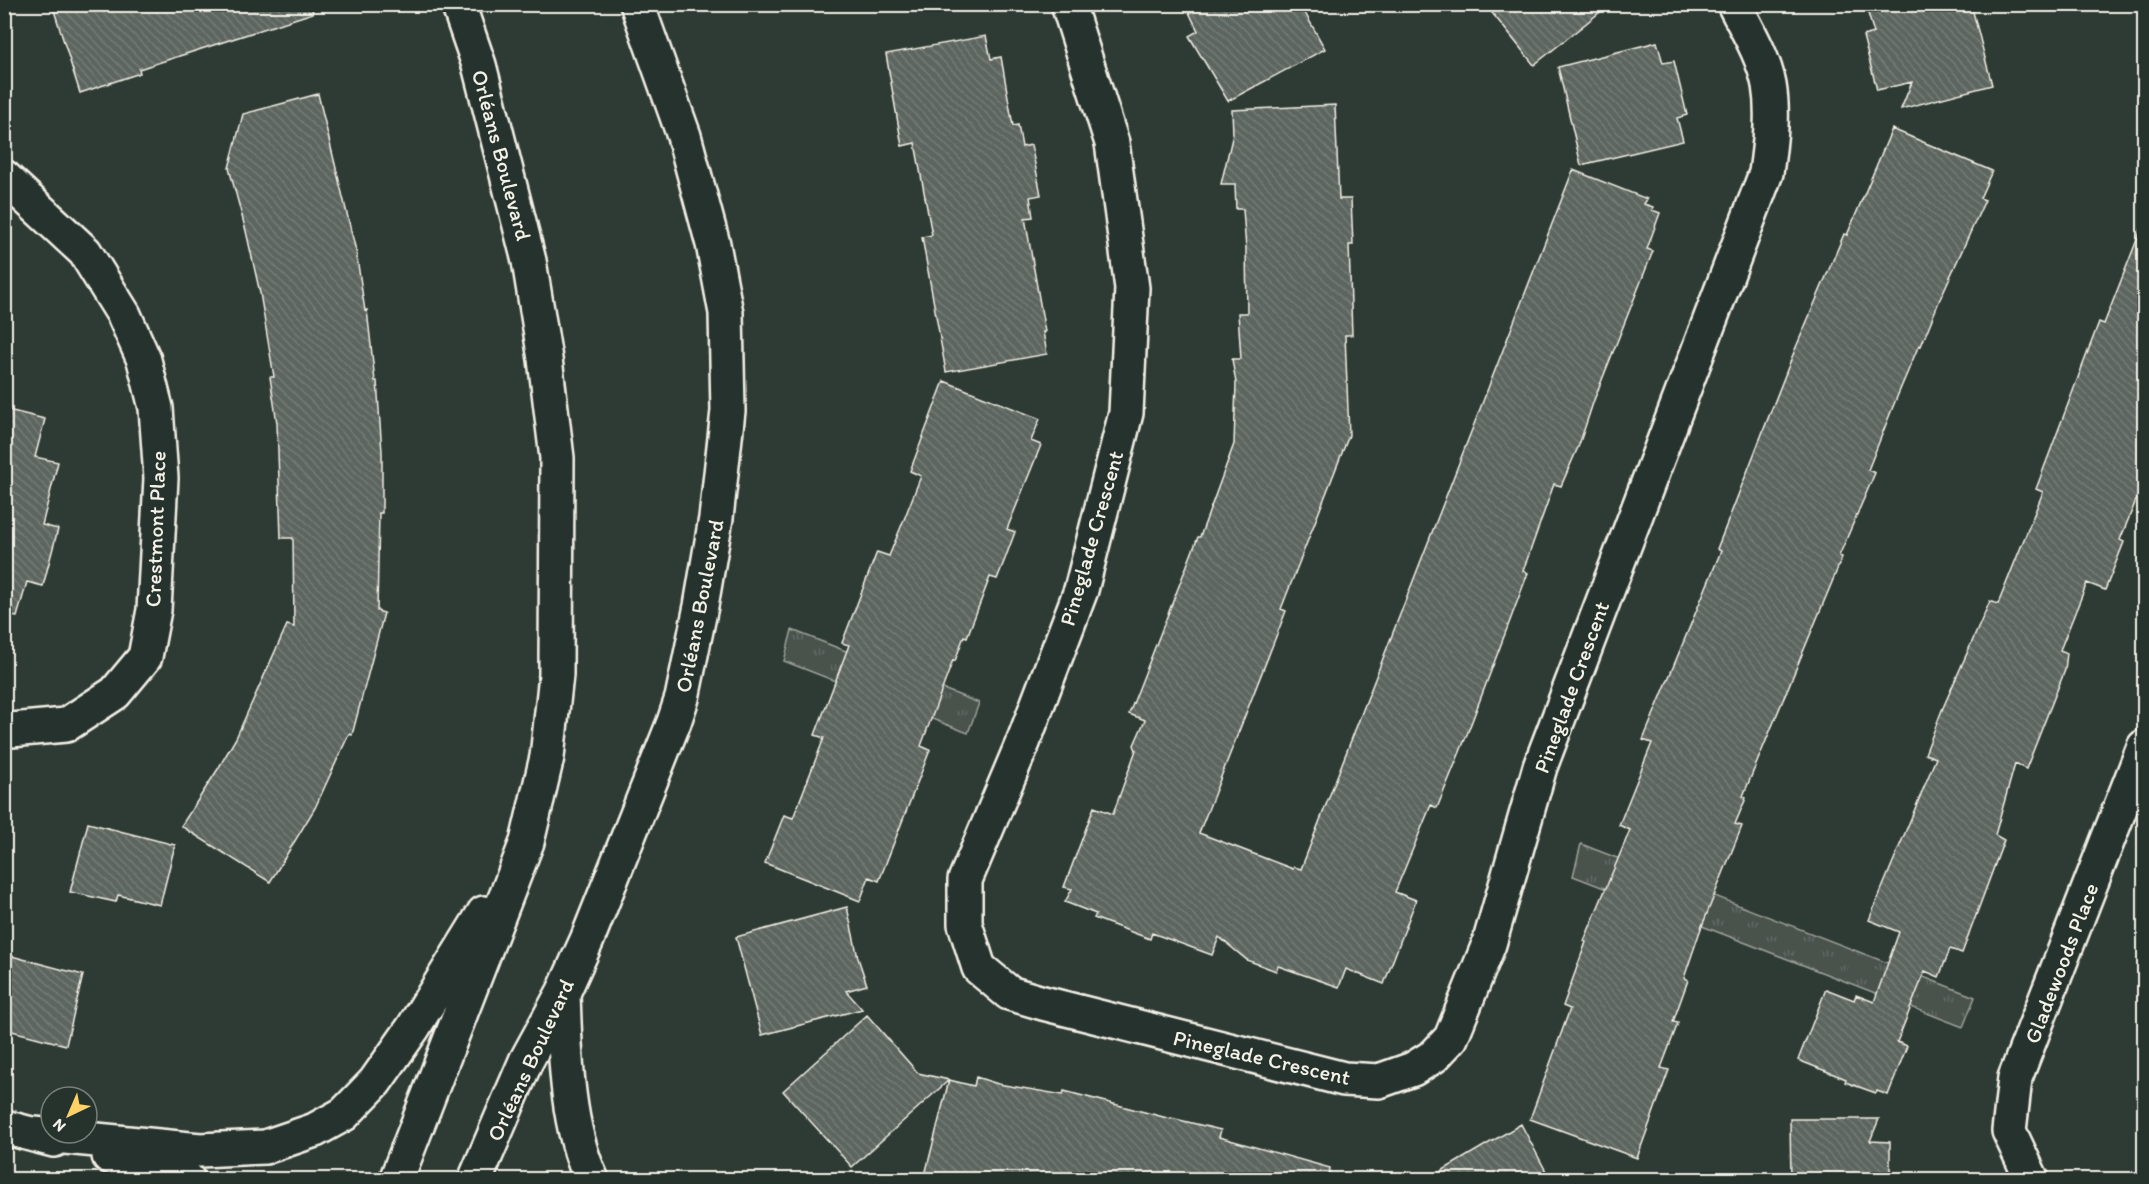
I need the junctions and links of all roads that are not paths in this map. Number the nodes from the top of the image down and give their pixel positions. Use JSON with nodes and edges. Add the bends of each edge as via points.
{"nodes":[{"id":1,"x":458,"y":4,"type":"edge"},
{"id":2,"x":636,"y":4,"type":"edge"},
{"id":3,"x":1068,"y":4,"type":"edge"},
{"id":4,"x":1734,"y":4,"type":"edge"},
{"id":5,"x":4,"y":177,"type":"edge"},
{"id":6,"x":4,"y":729,"type":"edge"},
{"id":7,"x":2145,"y":747,"type":"edge"},
{"id":8,"x":527,"y":842,"type":"junction"},
{"id":9,"x":562,"y":993,"type":"junction"},
{"id":10,"x":19,"y":1130,"type":"edge"},
{"id":11,"x":188,"y":1179,"type":"edge"},
{"id":12,"x":396,"y":1179,"type":"edge"},
{"id":13,"x":475,"y":1179,"type":"edge"},
{"id":14,"x":592,"y":1179,"type":"edge"},
{"id":15,"x":2032,"y":1179,"type":"edge"}],
"edges":[{"from":1,"to":8,"type":"street","name":"Orléans Boulevard","via":[[479,65],[529,261],[557,458],[556,675],[547,757]]},
{"from":2,"to":9,"type":"street","name":"Orléans Boulevard","via":[[684,136],[713,244],[726,313],[728,411],[709,563],[682,698],[587,940]]},
{"from":3,"to":4,"type":"street","name":"Pineglade Crescent","via":[[1112,143],[1132,288],[1126,413],[1081,590],[965,880],[965,924],[979,968],[1009,993],[1344,1079],[1379,1081],[1413,1069],[1434,1056],[1451,1038],[1490,944],[1540,767],[1766,173],[1772,130],[1769,84]]},
{"from":5,"to":6,"type":"street","name":"Crestmont Place","via":[[86,252],[124,315],[144,360],[156,408],[161,478],[154,610],[145,657],[116,693],[66,725]]},
{"from":7,"to":15,"type":"street","name":"Gladewoods Place","via":[[2015,1078],[2009,1131]]},
{"from":8,"to":10,"type":"street","via":[[413,1028],[375,1082],[344,1114],[315,1130],[266,1147],[200,1150]]},
{"from":8,"to":12,"type":"street","name":"Orléans Boulevard"},
{"from":9,"to":13,"type":"street","name":"Orléans Boulevard","via":[[526,1060]]},
{"from":9,"to":14,"type":"street","via":[[566,1077],[582,1160]]},
{"from":10,"to":11,"type":"street"}]}
